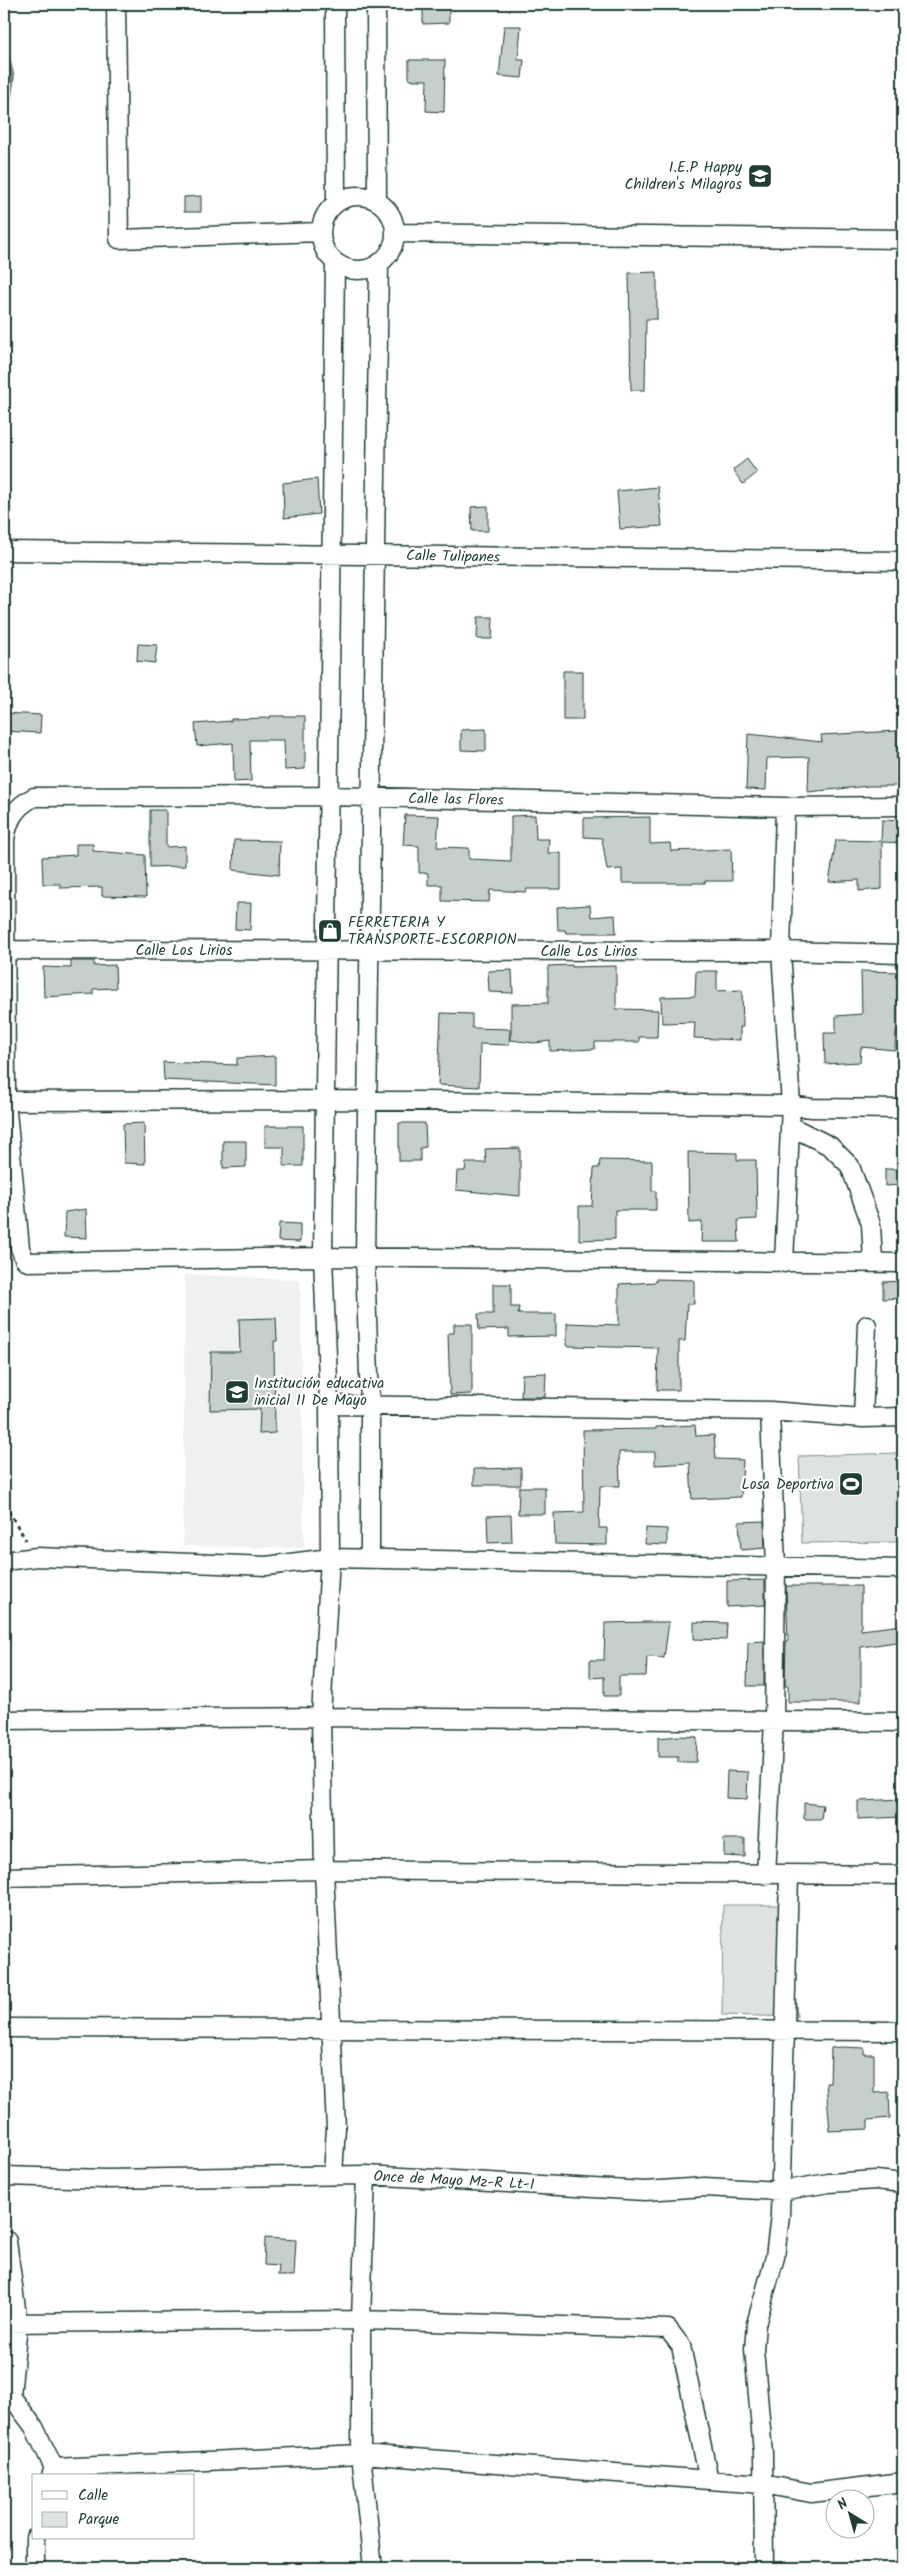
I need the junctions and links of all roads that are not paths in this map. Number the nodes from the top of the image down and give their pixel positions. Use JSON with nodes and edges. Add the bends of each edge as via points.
{"nodes":[{"id":1,"x":116,"y":4,"type":"edge"},
{"id":2,"x":335,"y":4,"type":"edge"},
{"id":3,"x":376,"y":4,"type":"edge"},
{"id":4,"x":377,"y":201,"type":"junction"},
{"id":5,"x":336,"y":202,"type":"junction"},
{"id":6,"x":320,"y":232,"type":"junction"},
{"id":7,"x":395,"y":233,"type":"junction"},
{"id":8,"x":903,"y":239,"type":"edge"},
{"id":9,"x":335,"y":263,"type":"junction"},
{"id":10,"x":379,"y":263,"type":"junction"},
{"id":11,"x":4,"y":551,"type":"edge"},
{"id":12,"x":330,"y":554,"type":"junction"},
{"id":13,"x":376,"y":555,"type":"junction"},
{"id":14,"x":903,"y":560,"type":"edge"},
{"id":15,"x":328,"y":796,"type":"junction"},
{"id":16,"x":373,"y":797,"type":"junction"},
{"id":17,"x":903,"y":806,"type":"edge"},
{"id":18,"x":784,"y":807,"type":"junction"},
{"id":19,"x":5,"y":950,"type":"edge"},
{"id":20,"x":328,"y":950,"type":"junction"},
{"id":21,"x":371,"y":950,"type":"junction"},
{"id":22,"x":781,"y":951,"type":"junction"},
{"id":23,"x":903,"y":954,"type":"edge"},
{"id":24,"x":326,"y":1100,"type":"junction"},
{"id":25,"x":369,"y":1100,"type":"junction"},
{"id":26,"x":6,"y":1101,"type":"junction"},
{"id":27,"x":791,"y":1105,"type":"junction"},
{"id":28,"x":903,"y":1108,"type":"edge"},
{"id":29,"x":790,"y":1126,"type":"junction"},
{"id":30,"x":323,"y":1257,"type":"junction"},
{"id":31,"x":365,"y":1257,"type":"junction"},
{"id":32,"x":903,"y":1262,"type":"edge"},
{"id":33,"x":784,"y":1263,"type":"junction"},
{"id":34,"x":873,"y":1263,"type":"junction"},
{"id":35,"x":867,"y":1325,"type":"dead end"},
{"id":36,"x":329,"y":1405,"type":"junction"},
{"id":37,"x":370,"y":1405,"type":"junction"},
{"id":38,"x":770,"y":1411,"type":"junction"},
{"id":39,"x":903,"y":1417,"type":"edge"},
{"id":40,"x":863,"y":1418,"type":"junction"},
{"id":41,"x":330,"y":1558,"type":"junction"},
{"id":42,"x":370,"y":1559,"type":"junction"},
{"id":43,"x":4,"y":1561,"type":"edge"},
{"id":44,"x":776,"y":1567,"type":"junction"},
{"id":45,"x":903,"y":1569,"type":"edge"},
{"id":46,"x":322,"y":1717,"type":"junction"},
{"id":47,"x":4,"y":1720,"type":"edge"},
{"id":48,"x":774,"y":1721,"type":"junction"},
{"id":49,"x":903,"y":1722,"type":"edge"},
{"id":50,"x":324,"y":1870,"type":"junction"},
{"id":51,"x":766,"y":1875,"type":"junction"},
{"id":52,"x":789,"y":1875,"type":"junction"},
{"id":53,"x":903,"y":1875,"type":"edge"},
{"id":54,"x":4,"y":1877,"type":"edge"},
{"id":55,"x":4,"y":2028,"type":"edge"},
{"id":56,"x":330,"y":2031,"type":"junction"},
{"id":57,"x":784,"y":2031,"type":"junction"},
{"id":58,"x":903,"y":2031,"type":"edge"},
{"id":59,"x":333,"y":2174,"type":"junction"},
{"id":60,"x":366,"y":2175,"type":"junction"},
{"id":61,"x":4,"y":2176,"type":"edge"},
{"id":62,"x":903,"y":2183,"type":"edge"},
{"id":63,"x":780,"y":2191,"type":"junction"},
{"id":64,"x":7,"y":2241,"type":"dead end"},
{"id":65,"x":361,"y":2320,"type":"junction"},
{"id":66,"x":11,"y":2323,"type":"edge"},
{"id":67,"x":361,"y":2454,"type":"junction"},
{"id":68,"x":52,"y":2472,"type":"edge"},
{"id":69,"x":709,"y":2480,"type":"junction"},
{"id":70,"x":903,"y":2482,"type":"edge"},
{"id":71,"x":763,"y":2484,"type":"junction"},
{"id":72,"x":36,"y":2540,"type":"edge"},
{"id":73,"x":35,"y":2568,"type":"edge"},
{"id":74,"x":373,"y":2568,"type":"edge"},
{"id":75,"x":764,"y":2568,"type":"edge"}],
"edges":[{"from":1,"to":6,"type":"street","via":[[119,239]]},
{"from":2,"to":5,"type":"street"},
{"from":3,"to":4,"type":"street"},
{"from":4,"to":5,"type":"street","via":[[358,195]]},
{"from":4,"to":7,"type":"street","via":[[388,211]]},
{"from":5,"to":6,"type":"street","via":[[322,221]]},
{"from":6,"to":9,"type":"street","via":[[327,254]]},
{"from":7,"to":8,"type":"street"},
{"from":7,"to":10,"type":"street","via":[[390,250]]},
{"from":9,"to":10,"type":"street","via":[[357,270]]},
{"from":9,"to":12,"type":"street"},
{"from":10,"to":13,"type":"street"},
{"from":11,"to":12,"type":"street","name":"Calle Tulipanes"},
{"from":12,"to":13,"type":"street","name":"Calle Tulipanes"},
{"from":12,"to":15,"type":"street"},
{"from":13,"to":14,"type":"street","name":"Calle Tulipanes"},
{"from":13,"to":16,"type":"street"},
{"from":15,"to":16,"type":"street","name":"Calle las Flores"},
{"from":15,"to":19,"type":"street","name":"Calle las Flores","via":[[34,797],[13,812],[5,840]]},
{"from":15,"to":20,"type":"street"},
{"from":16,"to":18,"type":"street","name":"Calle las Flores"},
{"from":16,"to":21,"type":"street"},
{"from":17,"to":18,"type":"street","name":"Calle las Flores"},
{"from":18,"to":22,"type":"street"},
{"from":19,"to":20,"type":"street","name":"Calle Los Lirios"},
{"from":19,"to":26,"type":"street"},
{"from":20,"to":21,"type":"street","name":"Calle Los Lirios"},
{"from":20,"to":24,"type":"street"},
{"from":21,"to":22,"type":"street","name":"Calle Los Lirios"},
{"from":21,"to":25,"type":"street"},
{"from":22,"to":23,"type":"street","name":"Calle Los Lirios"},
{"from":22,"to":27,"type":"street"},
{"from":24,"to":25,"type":"street"},
{"from":24,"to":26,"type":"street"},
{"from":24,"to":30,"type":"street"},
{"from":25,"to":27,"type":"street"},
{"from":25,"to":31,"type":"street"},
{"from":26,"to":30,"type":"street","via":[[20,1248],[28,1262]]},
{"from":27,"to":28,"type":"street"},
{"from":27,"to":29,"type":"street"},
{"from":29,"to":33,"type":"street"},
{"from":29,"to":34,"type":"street","via":[[830,1146],[850,1166],[871,1224]]},
{"from":30,"to":31,"type":"street"},
{"from":30,"to":36,"type":"street"},
{"from":31,"to":33,"type":"street"},
{"from":31,"to":37,"type":"street"},
{"from":32,"to":34,"type":"street"},
{"from":33,"to":34,"type":"street"},
{"from":35,"to":40,"type":"street"},
{"from":36,"to":37,"type":"street"},
{"from":36,"to":41,"type":"street"},
{"from":37,"to":38,"type":"street"},
{"from":37,"to":42,"type":"street"},
{"from":38,"to":40,"type":"street"},
{"from":38,"to":44,"type":"street"},
{"from":39,"to":40,"type":"street"},
{"from":41,"to":42,"type":"street"},
{"from":41,"to":43,"type":"street","via":[[266,1566],[37,1557]]},
{"from":41,"to":46,"type":"street"},
{"from":42,"to":44,"type":"street"},
{"from":44,"to":45,"type":"street"},
{"from":44,"to":48,"type":"street"},
{"from":46,"to":47,"type":"street"},
{"from":46,"to":48,"type":"street"},
{"from":46,"to":50,"type":"street"},
{"from":48,"to":49,"type":"street"},
{"from":48,"to":51,"type":"street"},
{"from":50,"to":51,"type":"street"},
{"from":50,"to":54,"type":"street"},
{"from":50,"to":56,"type":"street"},
{"from":51,"to":52,"type":"street"},
{"from":52,"to":53,"type":"street"},
{"from":52,"to":57,"type":"street"},
{"from":55,"to":56,"type":"street"},
{"from":56,"to":57,"type":"street"},
{"from":56,"to":59,"type":"street","via":[[336,2128]]},
{"from":57,"to":58,"type":"street"},
{"from":57,"to":63,"type":"street"},
{"from":59,"to":60,"type":"street","name":"Once de Mayo Mz-R Lt-1"},
{"from":59,"to":61,"type":"street","name":"Once de Mayo Mz-R Lt-1","via":[[106,2179]]},
{"from":60,"to":63,"type":"street","name":"Once de Mayo Mz-R Lt-1","via":[[645,2191],[705,2187]]},
{"from":60,"to":65,"type":"street"},
{"from":62,"to":63,"type":"street","name":"Once de Mayo Mz-R Lt-1","via":[[876,2180],[829,2183]]},
{"from":63,"to":71,"type":"street","via":[[775,2257],[756,2324],[754,2348]]},
{"from":64,"to":66,"type":"street"},
{"from":65,"to":66,"type":"street"},
{"from":65,"to":67,"type":"street"},
{"from":65,"to":69,"type":"street","via":[[668,2329],[681,2346]]},
{"from":66,"to":68,"type":"street","via":[[11,2396],[34,2427]]},
{"from":67,"to":68,"type":"street"},
{"from":67,"to":69,"type":"street"},
{"from":67,"to":74,"type":"street"},
{"from":69,"to":71,"type":"street"},
{"from":70,"to":71,"type":"street","via":[[811,2493]]},
{"from":71,"to":75,"type":"street"},
{"from":72,"to":73,"type":"street"}]}
